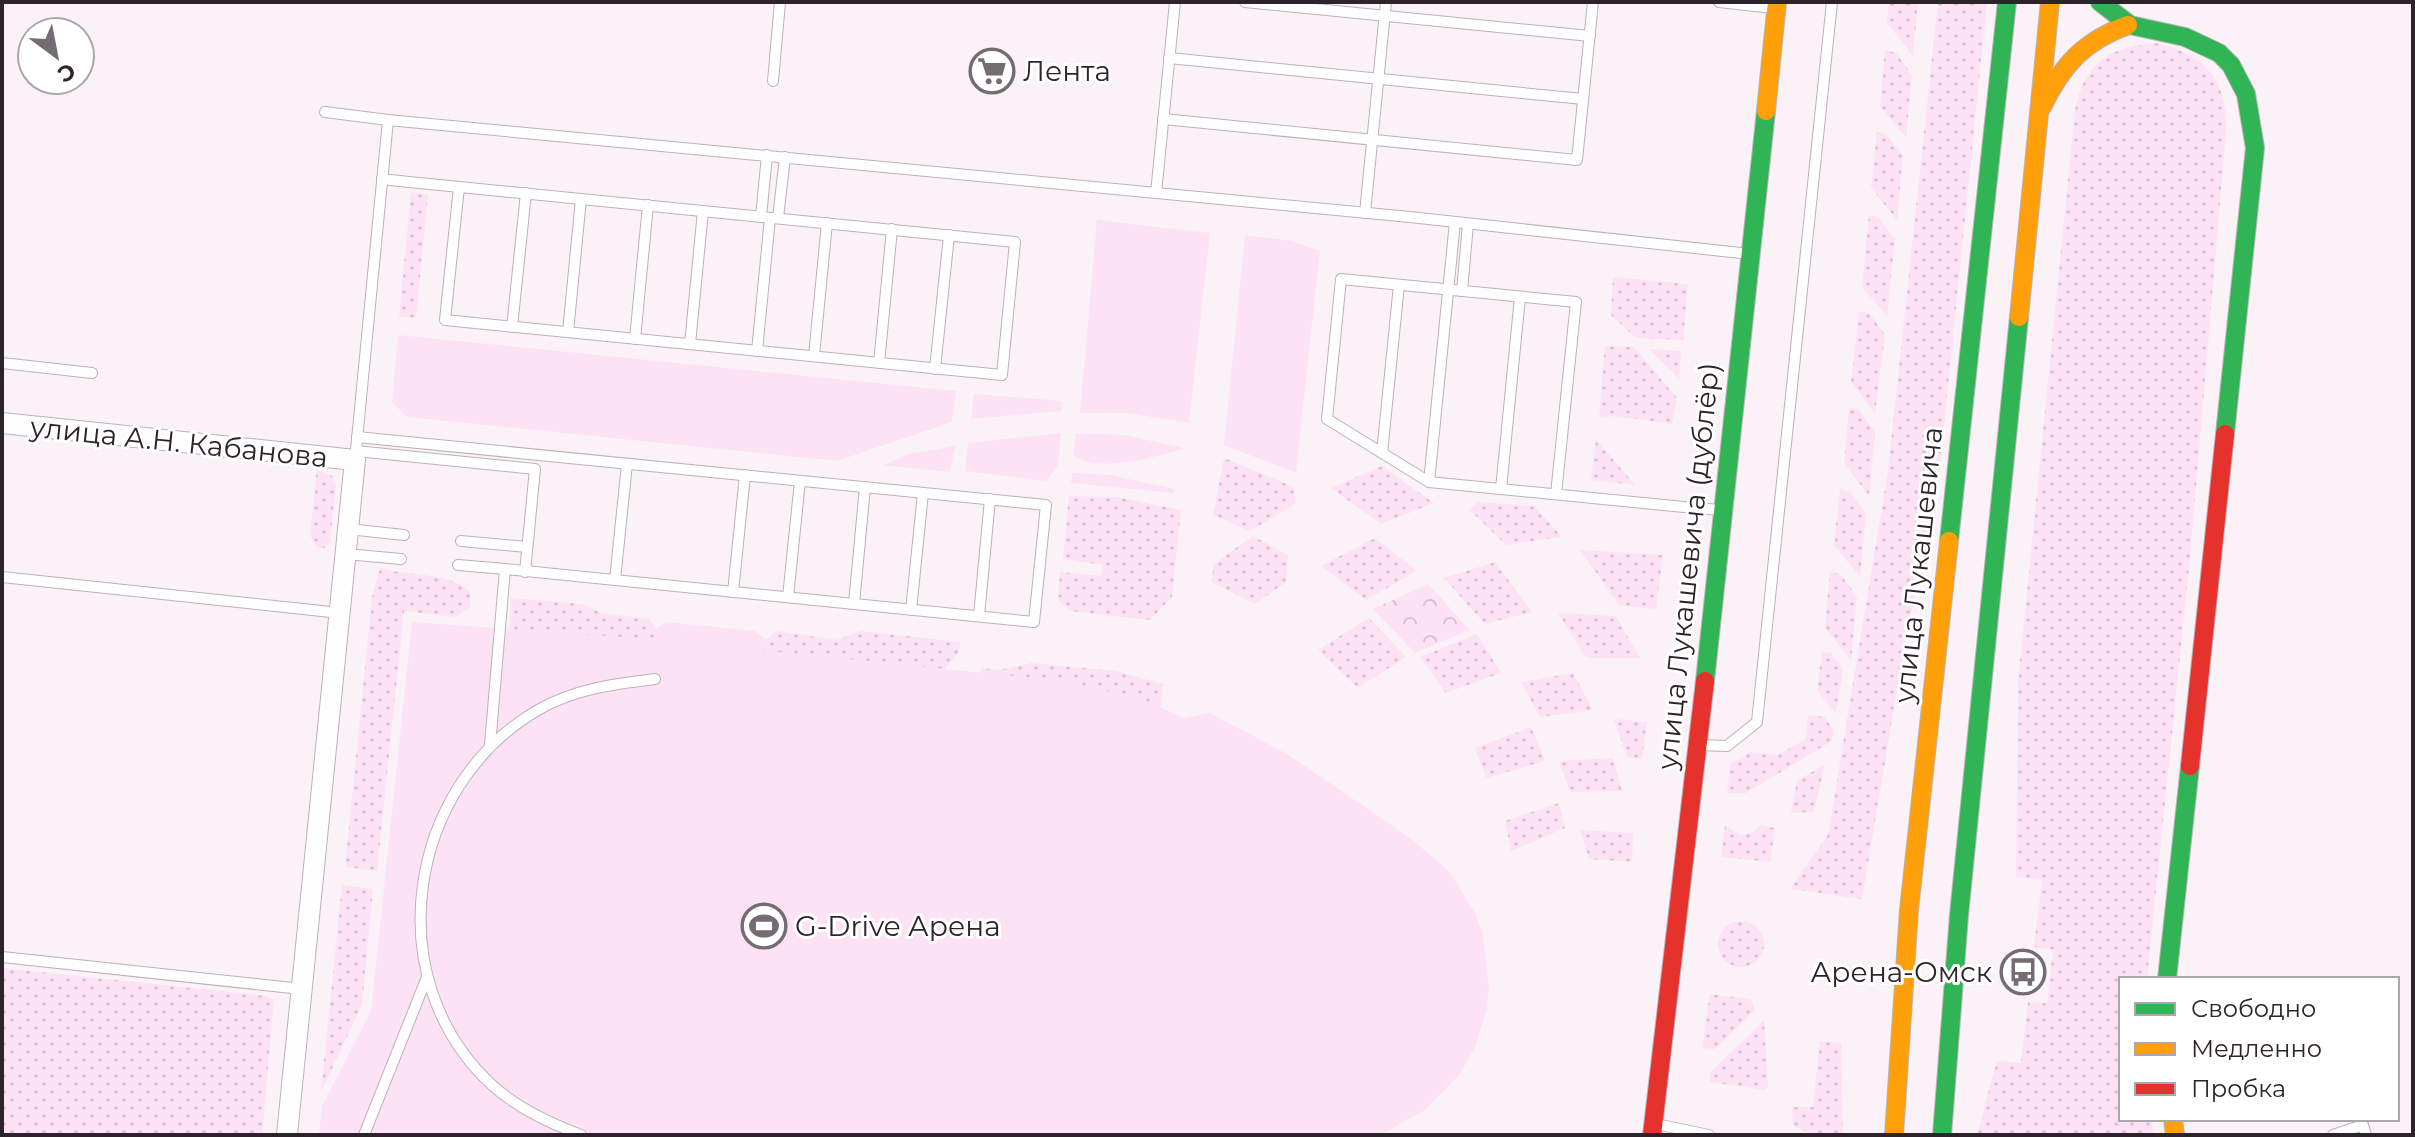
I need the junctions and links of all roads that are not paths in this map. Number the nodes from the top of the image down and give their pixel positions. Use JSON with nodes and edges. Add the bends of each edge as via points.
{"nodes":[{"id":1,"x":780,"y":2,"type":"edge"},
{"id":2,"x":1175,"y":2,"type":"edge"},
{"id":3,"x":1245,"y":2,"type":"edge"},
{"id":4,"x":1386,"y":2,"type":"edge"},
{"id":5,"x":1593,"y":2,"type":"edge"},
{"id":6,"x":1719,"y":2,"type":"edge"},
{"id":7,"x":1832,"y":2,"type":"edge"},
{"id":8,"x":2007,"y":2,"type":"edge"},
{"id":9,"x":2050,"y":2,"type":"edge"},
{"id":10,"x":2100,"y":2,"type":"edge"},
{"id":11,"x":1776,"y":5,"type":"edge"},
{"id":12,"x":1385,"y":16,"type":"junction"},
{"id":13,"x":2128,"y":25,"type":"junction"},
{"id":14,"x":1590,"y":36,"type":"junction"},
{"id":15,"x":1169,"y":58,"type":"junction"},
{"id":16,"x":1379,"y":79,"type":"junction"},
{"id":17,"x":773,"y":81,"type":"dead end"},
{"id":18,"x":1583,"y":99,"type":"junction"},
{"id":19,"x":325,"y":112,"type":"dead end"},
{"id":20,"x":2039,"y":115,"type":"junction"},
{"id":21,"x":1163,"y":119,"type":"junction"},
{"id":22,"x":388,"y":120,"type":"junction"},
{"id":23,"x":1373,"y":140,"type":"junction"},
{"id":24,"x":767,"y":155,"type":"junction"},
{"id":25,"x":785,"y":157,"type":"junction"},
{"id":26,"x":382,"y":179,"type":"junction"},
{"id":27,"x":459,"y":187,"type":"junction"},
{"id":28,"x":526,"y":193,"type":"junction"},
{"id":29,"x":1156,"y":193,"type":"junction"},
{"id":30,"x":581,"y":199,"type":"junction"},
{"id":31,"x":648,"y":205,"type":"junction"},
{"id":32,"x":703,"y":211,"type":"junction"},
{"id":33,"x":1365,"y":213,"type":"junction"},
{"id":34,"x":770,"y":217,"type":"junction"},
{"id":35,"x":1455,"y":222,"type":"junction"},
{"id":36,"x":827,"y":223,"type":"junction"},
{"id":37,"x":1468,"y":224,"type":"junction"},
{"id":38,"x":892,"y":229,"type":"junction"},
{"id":39,"x":949,"y":235,"type":"junction"},
{"id":40,"x":1750,"y":254,"type":"junction"},
{"id":41,"x":1399,"y":285,"type":"junction"},
{"id":42,"x":1448,"y":290,"type":"junction"},
{"id":43,"x":1462,"y":291,"type":"junction"},
{"id":44,"x":1520,"y":297,"type":"junction"},
{"id":45,"x":512,"y":327,"type":"junction"},
{"id":46,"x":568,"y":332,"type":"junction"},
{"id":47,"x":635,"y":339,"type":"junction"},
{"id":48,"x":690,"y":344,"type":"junction"},
{"id":49,"x":757,"y":351,"type":"junction"},
{"id":50,"x":814,"y":356,"type":"junction"},
{"id":51,"x":2,"y":363,"type":"edge"},
{"id":52,"x":879,"y":363,"type":"junction"},
{"id":53,"x":935,"y":369,"type":"junction"},
{"id":54,"x":92,"y":373,"type":"dead end"},
{"id":55,"x":2,"y":423,"type":"edge"},
{"id":56,"x":357,"y":437,"type":"junction"},
{"id":57,"x":1382,"y":453,"type":"junction"},
{"id":58,"x":355,"y":456,"type":"junction"},
{"id":59,"x":627,"y":464,"type":"junction"},
{"id":60,"x":745,"y":475,"type":"junction"},
{"id":61,"x":800,"y":481,"type":"junction"},
{"id":62,"x":1429,"y":482,"type":"junction"},
{"id":63,"x":865,"y":487,"type":"junction"},
{"id":64,"x":1501,"y":489,"type":"junction"},
{"id":65,"x":923,"y":493,"type":"junction"},
{"id":66,"x":1556,"y":494,"type":"junction"},
{"id":67,"x":990,"y":499,"type":"junction"},
{"id":68,"x":1723,"y":511,"type":"junction"},
{"id":69,"x":348,"y":529,"type":"junction"},
{"id":70,"x":404,"y":535,"type":"dead end"},
{"id":71,"x":461,"y":541,"type":"dead end"},
{"id":72,"x":527,"y":547,"type":"junction"},
{"id":73,"x":346,"y":554,"type":"junction"},
{"id":74,"x":401,"y":559,"type":"dead end"},
{"id":75,"x":458,"y":565,"type":"dead end"},
{"id":76,"x":505,"y":569,"type":"junction"},
{"id":77,"x":525,"y":572,"type":"junction"},
{"id":78,"x":2,"y":577,"type":"edge"},
{"id":79,"x":615,"y":580,"type":"junction"},
{"id":80,"x":733,"y":592,"type":"junction"},
{"id":81,"x":788,"y":597,"type":"junction"},
{"id":82,"x":854,"y":604,"type":"junction"},
{"id":83,"x":911,"y":610,"type":"junction"},
{"id":84,"x":340,"y":613,"type":"junction"},
{"id":85,"x":979,"y":616,"type":"junction"},
{"id":86,"x":655,"y":679,"type":"dead end"},
{"id":87,"x":490,"y":745,"type":"junction"},
{"id":88,"x":1697,"y":745,"type":"junction"},
{"id":89,"x":2,"y":957,"type":"edge"},
{"id":90,"x":427,"y":977,"type":"junction"},
{"id":91,"x":2167,"y":977,"type":"edge"},
{"id":92,"x":304,"y":989,"type":"junction"},
{"id":93,"x":1653,"y":1129,"type":"edge"},
{"id":94,"x":287,"y":1135,"type":"edge"},
{"id":95,"x":364,"y":1135,"type":"edge"},
{"id":96,"x":581,"y":1135,"type":"edge"},
{"id":97,"x":1709,"y":1135,"type":"edge"},
{"id":98,"x":1894,"y":1135,"type":"edge"},
{"id":99,"x":1942,"y":1135,"type":"edge"},
{"id":100,"x":2333,"y":1135,"type":"edge"},
{"id":101,"x":2366,"y":1135,"type":"edge"}],
"edges":[{"from":1,"to":17,"type":"lane"},
{"from":2,"to":15,"type":"lane"},
{"from":3,"to":12,"type":"lane"},
{"from":4,"to":12,"type":"lane"},
{"from":5,"to":14,"type":"lane"},
{"from":6,"to":11,"type":"lane"},
{"from":7,"to":88,"type":"lane","via":[[1757,722],[1727,746]]},
{"from":8,"to":98,"type":"main road","name":"улица Лукашевича","via":[[1909,910]]},
{"from":9,"to":20,"type":"main road"},
{"from":10,"to":13,"type":"main road"},
{"from":11,"to":40,"type":"main road","name":"улица Лукашевича (дублёр)"},
{"from":12,"to":14,"type":"lane"},
{"from":12,"to":16,"type":"lane"},
{"from":13,"to":20,"type":"main road","via":[[2078,48],[2055,77]]},
{"from":13,"to":91,"type":"main road","via":[[2189,38],[2219,53],[2244,84],[2255,148]]},
{"from":14,"to":18,"type":"lane"},
{"from":15,"to":16,"type":"lane"},
{"from":15,"to":21,"type":"lane"},
{"from":16,"to":18,"type":"lane"},
{"from":16,"to":23,"type":"lane"},
{"from":18,"to":23,"type":"lane","via":[[1577,160]]},
{"from":19,"to":22,"type":"lane"},
{"from":20,"to":99,"type":"main road"},
{"from":21,"to":23,"type":"lane"},
{"from":21,"to":29,"type":"lane"},
{"from":22,"to":24,"type":"lane"},
{"from":22,"to":26,"type":"lane"},
{"from":23,"to":33,"type":"lane"},
{"from":24,"to":25,"type":"lane"},
{"from":24,"to":34,"type":"lane"},
{"from":25,"to":29,"type":"lane"},
{"from":25,"to":34,"type":"lane"},
{"from":26,"to":27,"type":"lane"},
{"from":26,"to":56,"type":"lane"},
{"from":27,"to":28,"type":"lane"},
{"from":27,"to":45,"type":"lane","via":[[445,320]]},
{"from":28,"to":30,"type":"lane"},
{"from":28,"to":45,"type":"lane"},
{"from":29,"to":33,"type":"lane"},
{"from":30,"to":31,"type":"lane"},
{"from":30,"to":46,"type":"lane"},
{"from":31,"to":32,"type":"lane"},
{"from":31,"to":47,"type":"lane"},
{"from":32,"to":34,"type":"lane"},
{"from":32,"to":48,"type":"lane"},
{"from":33,"to":35,"type":"lane"},
{"from":34,"to":36,"type":"lane"},
{"from":34,"to":49,"type":"lane"},
{"from":35,"to":37,"type":"lane"},
{"from":35,"to":42,"type":"lane"},
{"from":36,"to":38,"type":"lane"},
{"from":36,"to":50,"type":"lane"},
{"from":37,"to":40,"type":"lane"},
{"from":37,"to":43,"type":"lane"},
{"from":38,"to":39,"type":"lane"},
{"from":38,"to":52,"type":"lane"},
{"from":39,"to":53,"type":"lane"},
{"from":39,"to":53,"type":"lane","via":[[1015,242],[1004,360],[1002,375]]},
{"from":40,"to":68,"type":"main road","name":"улица Лукашевича (дублёр)"},
{"from":41,"to":42,"type":"lane"},
{"from":41,"to":57,"type":"lane"},
{"from":41,"to":57,"type":"lane","via":[[1341,279],[1327,419]]},
{"from":42,"to":43,"type":"lane"},
{"from":42,"to":62,"type":"lane"},
{"from":43,"to":44,"type":"lane"},
{"from":44,"to":64,"type":"lane"},
{"from":44,"to":66,"type":"lane","via":[[1576,302]]},
{"from":45,"to":46,"type":"lane"},
{"from":46,"to":47,"type":"lane"},
{"from":47,"to":48,"type":"lane"},
{"from":48,"to":49,"type":"lane"},
{"from":49,"to":50,"type":"lane"},
{"from":50,"to":52,"type":"lane"},
{"from":51,"to":54,"type":"lane"},
{"from":52,"to":53,"type":"lane"},
{"from":55,"to":58,"type":"street","name":"улица А.Н. Кабанова"},
{"from":56,"to":58,"type":"lane"},
{"from":56,"to":59,"type":"lane"},
{"from":57,"to":62,"type":"lane"},
{"from":58,"to":69,"type":"street"},
{"from":58,"to":72,"type":"lane","via":[[535,469]]},
{"from":59,"to":60,"type":"lane"},
{"from":59,"to":79,"type":"lane"},
{"from":60,"to":61,"type":"lane"},
{"from":60,"to":80,"type":"lane"},
{"from":61,"to":63,"type":"lane"},
{"from":61,"to":81,"type":"lane"},
{"from":62,"to":64,"type":"lane"},
{"from":63,"to":65,"type":"lane"},
{"from":63,"to":82,"type":"lane"},
{"from":64,"to":66,"type":"lane"},
{"from":65,"to":67,"type":"lane"},
{"from":65,"to":83,"type":"lane"},
{"from":66,"to":68,"type":"lane"},
{"from":67,"to":85,"type":"lane"},
{"from":67,"to":85,"type":"lane","via":[[1046,505],[1034,622]]},
{"from":68,"to":88,"type":"main road","name":"улица Лукашевича (дублёр)"},
{"from":69,"to":70,"type":"lane"},
{"from":69,"to":73,"type":"street"},
{"from":71,"to":72,"type":"lane"},
{"from":72,"to":77,"type":"lane"},
{"from":73,"to":74,"type":"lane"},
{"from":73,"to":84,"type":"street"},
{"from":75,"to":76,"type":"lane"},
{"from":76,"to":77,"type":"lane"},
{"from":76,"to":87,"type":"lane"},
{"from":77,"to":79,"type":"lane"},
{"from":78,"to":84,"type":"lane"},
{"from":79,"to":80,"type":"lane"},
{"from":80,"to":81,"type":"lane"},
{"from":81,"to":82,"type":"lane"},
{"from":82,"to":83,"type":"lane"},
{"from":83,"to":85,"type":"lane"},
{"from":84,"to":92,"type":"street"},
{"from":86,"to":87,"type":"lane","via":[[595,687],[539,709]]},
{"from":87,"to":90,"type":"lane","via":[[451,794],[426,853],[418,915]]},
{"from":88,"to":93,"type":"main road","name":"улица Лукашевича (дублёр)"},
{"from":89,"to":92,"type":"lane"},
{"from":90,"to":95,"type":"lane"},
{"from":90,"to":96,"type":"lane","via":[[452,1035],[491,1084],[542,1121]]},
{"from":92,"to":94,"type":"street"},
{"from":93,"to":97,"type":"lane"},
{"from":100,"to":101,"type":"lane","via":[[2363,1125]]}]}
